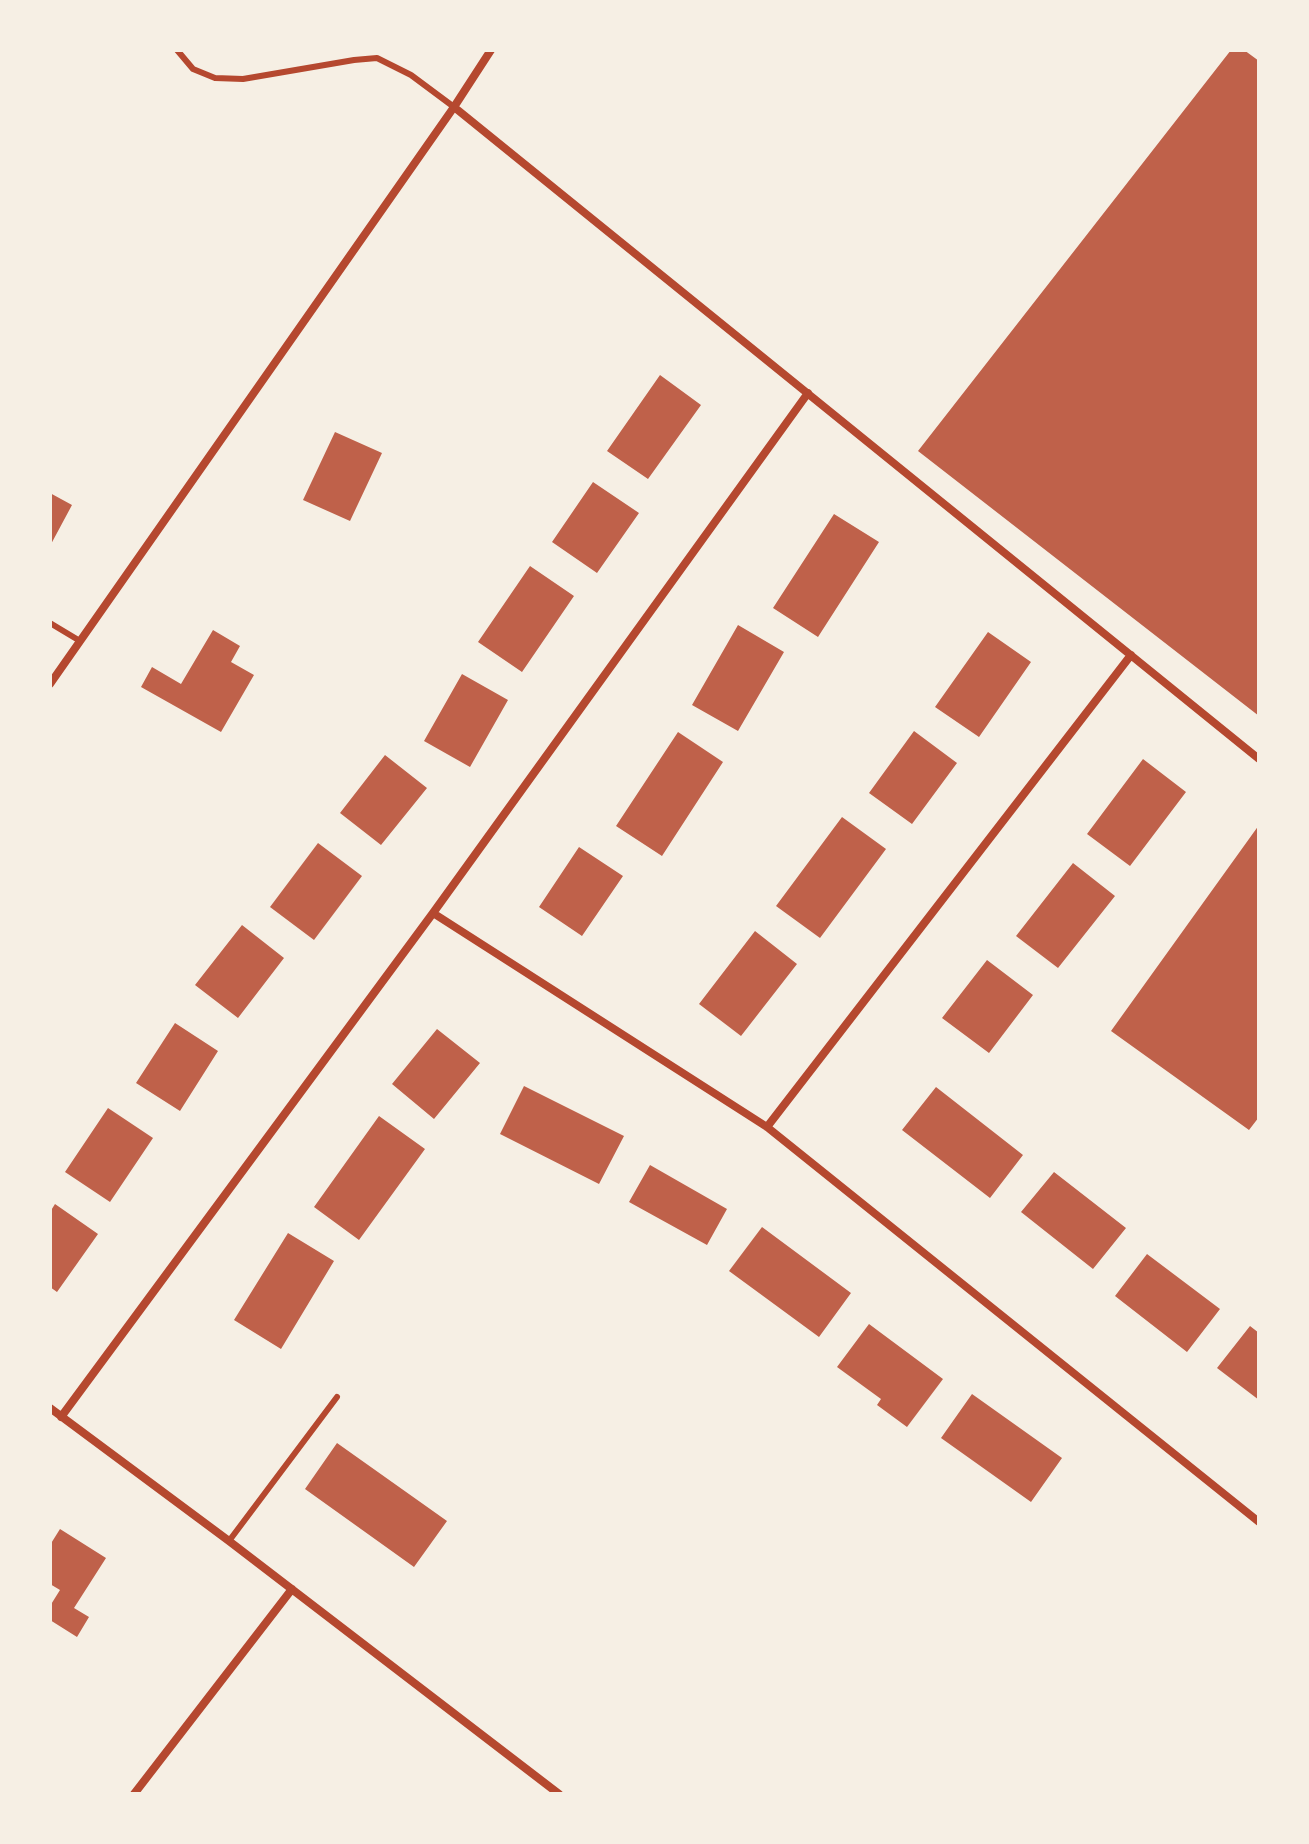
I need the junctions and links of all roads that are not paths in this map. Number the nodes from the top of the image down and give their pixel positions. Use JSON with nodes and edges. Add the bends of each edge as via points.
{"nodes":[{"id":1,"x":177,"y":50,"type":"edge"},
{"id":2,"x":491,"y":50,"type":"edge"},
{"id":3,"x":454,"y":107,"type":"junction"},
{"id":4,"x":808,"y":393,"type":"junction"},
{"id":5,"x":50,"y":623,"type":"edge"},
{"id":6,"x":80,"y":641,"type":"junction"},
{"id":7,"x":1131,"y":655,"type":"junction"},
{"id":8,"x":50,"y":684,"type":"edge"},
{"id":9,"x":1259,"y":759,"type":"edge"},
{"id":10,"x":433,"y":913,"type":"junction"},
{"id":11,"x":767,"y":1127,"type":"junction"},
{"id":12,"x":337,"y":1397,"type":"dead end"},
{"id":13,"x":50,"y":1408,"type":"edge"},
{"id":14,"x":61,"y":1417,"type":"junction"},
{"id":15,"x":1259,"y":1522,"type":"edge"},
{"id":16,"x":229,"y":1541,"type":"junction"},
{"id":17,"x":292,"y":1589,"type":"junction"},
{"id":18,"x":134,"y":1794,"type":"edge"},
{"id":19,"x":559,"y":1794,"type":"edge"}],
"edges":[{"from":1,"to":3,"type":"lane","via":[[193,69],[215,78],[243,79],[377,58]]},
{"from":2,"to":3,"type":"street"},
{"from":3,"to":4,"type":"street"},
{"from":3,"to":6,"type":"street"},
{"from":4,"to":7,"type":"street"},
{"from":4,"to":10,"type":"street"},
{"from":5,"to":6,"type":"lane"},
{"from":6,"to":8,"type":"street"},
{"from":7,"to":9,"type":"street"},
{"from":7,"to":11,"type":"street"},
{"from":10,"to":11,"type":"street"},
{"from":10,"to":14,"type":"street"},
{"from":11,"to":15,"type":"street"},
{"from":12,"to":16,"type":"lane"},
{"from":13,"to":14,"type":"street"},
{"from":14,"to":16,"type":"street"},
{"from":16,"to":17,"type":"street"},
{"from":17,"to":18,"type":"street"},
{"from":17,"to":19,"type":"street"}]}
